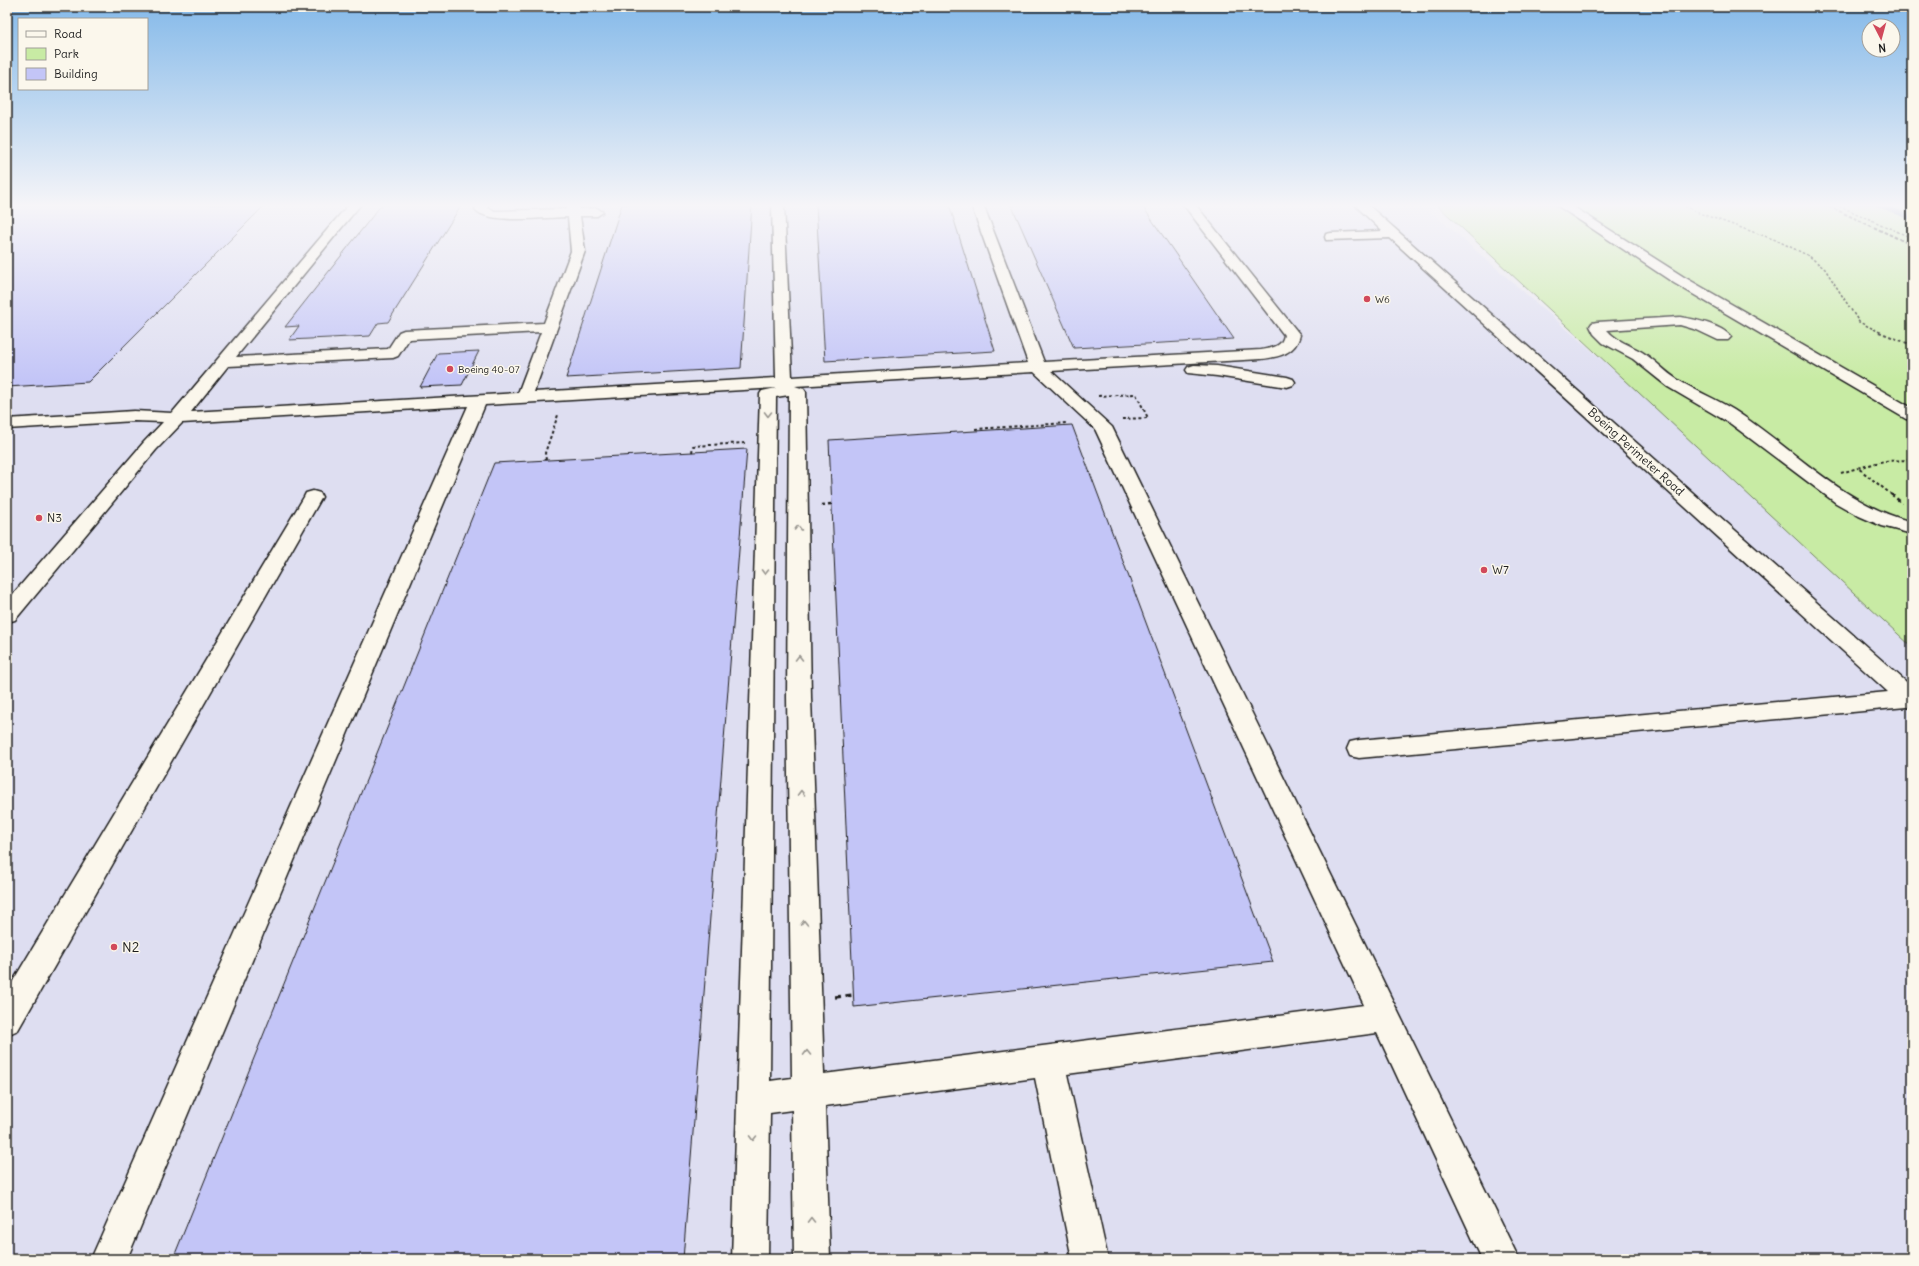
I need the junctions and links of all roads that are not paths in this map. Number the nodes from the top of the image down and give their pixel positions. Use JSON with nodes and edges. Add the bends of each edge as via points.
{"nodes":[{"id":1,"x":306,"y":263,"type":"edge"},
{"id":2,"x":574,"y":263,"type":"edge"},
{"id":3,"x":780,"y":263,"type":"edge"},
{"id":4,"x":999,"y":263,"type":"edge"},
{"id":5,"x":1235,"y":263,"type":"edge"},
{"id":6,"x":1426,"y":263,"type":"edge"},
{"id":7,"x":1653,"y":263,"type":"edge"},
{"id":8,"x":551,"y":326,"type":"junction"},
{"id":9,"x":1723,"y":337,"type":"dead end"},
{"id":10,"x":228,"y":357,"type":"junction"},
{"id":11,"x":1038,"y":368,"type":"junction"},
{"id":12,"x":1052,"y":380,"type":"junction"},
{"id":13,"x":1287,"y":382,"type":"dead end"},
{"id":14,"x":784,"y":387,"type":"junction"},
{"id":15,"x":524,"y":398,"type":"junction"},
{"id":16,"x":478,"y":400,"type":"junction"},
{"id":17,"x":1912,"y":415,"type":"edge"},
{"id":18,"x":177,"y":418,"type":"junction"},
{"id":19,"x":7,"y":424,"type":"edge"},
{"id":20,"x":313,"y":497,"type":"dead end"},
{"id":21,"x":1912,"y":528,"type":"edge"},
{"id":22,"x":7,"y":615,"type":"edge"},
{"id":23,"x":1911,"y":699,"type":"edge"},
{"id":24,"x":1359,"y":749,"type":"dead end"},
{"id":25,"x":1386,"y":1017,"type":"junction"},
{"id":26,"x":7,"y":1020,"type":"edge"},
{"id":27,"x":1048,"y":1061,"type":"junction"},
{"id":28,"x":808,"y":1092,"type":"junction"},
{"id":29,"x":754,"y":1098,"type":"junction"},
{"id":30,"x":109,"y":1259,"type":"edge"},
{"id":31,"x":750,"y":1259,"type":"edge"},
{"id":32,"x":812,"y":1259,"type":"edge"},
{"id":33,"x":1090,"y":1259,"type":"edge"},
{"id":34,"x":1501,"y":1259,"type":"edge"}],
"edges":[{"from":1,"to":10,"type":"lane"},
{"from":2,"to":8,"type":"lane"},
{"from":3,"to":14,"type":"lane"},
{"from":4,"to":11,"type":"lane"},
{"from":5,"to":11,"type":"lane","via":[[1292,335],[1291,343],[1286,348],[1263,354]]},
{"from":6,"to":23,"type":"lane","name":"Boeing Perimeter Road"},
{"from":7,"to":17,"type":"lane"},
{"from":8,"to":10,"type":"lane","via":[[404,335],[399,342]]},
{"from":8,"to":15,"type":"lane"},
{"from":9,"to":21,"type":"lane","via":[[1693,322],[1598,326],[1607,339],[1639,357],[1668,381],[1737,419],[1858,508],[1900,526]]},
{"from":10,"to":18,"type":"lane"},
{"from":11,"to":12,"type":"lane"},
{"from":11,"to":14,"type":"lane"},
{"from":12,"to":13,"type":"lane","via":[[1199,370]]},
{"from":12,"to":25,"type":"lane","via":[[1104,427]]},
{"from":14,"to":15,"type":"lane"},
{"from":28,"to":14,"type":"lane","one_way":true,"via":[[799,705],[798,392]]},
{"from":14,"to":29,"type":"lane","one_way":true,"via":[[768,394]]},
{"from":15,"to":16,"type":"lane"},
{"from":16,"to":18,"type":"lane"},
{"from":16,"to":30,"type":"lane"},
{"from":18,"to":19,"type":"lane","via":[[134,416]]},
{"from":18,"to":22,"type":"lane","via":[[150,446]]},
{"from":20,"to":26,"type":"lane"},
{"from":23,"to":24,"type":"lane"},
{"from":25,"to":27,"type":"lane"},
{"from":25,"to":34,"type":"lane"},
{"from":27,"to":28,"type":"lane"},
{"from":27,"to":33,"type":"lane"},
{"from":28,"to":29,"type":"lane"},
{"from":32,"to":28,"type":"lane","one_way":true},
{"from":29,"to":31,"type":"lane","one_way":true}]}
